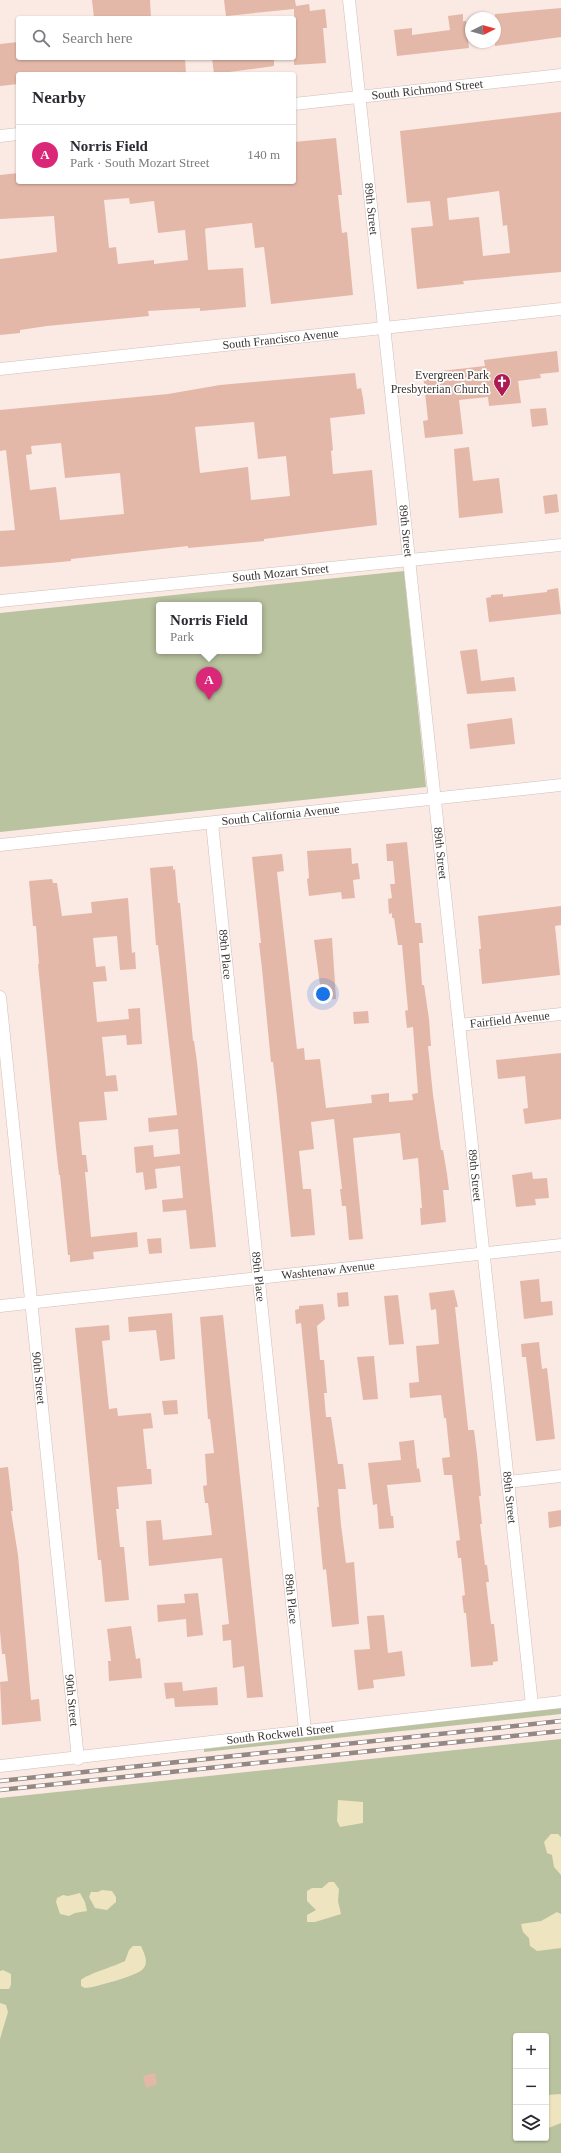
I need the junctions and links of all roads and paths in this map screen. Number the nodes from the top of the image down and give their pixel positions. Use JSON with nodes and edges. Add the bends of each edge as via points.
{"nodes":[{"id":1,"x":349,"y":0,"type":"edge"},
{"id":2,"x":561,"y":75,"type":"edge"},
{"id":3,"x":359,"y":97,"type":"junction"},
{"id":4,"x":296,"y":104,"type":"edge"},
{"id":5,"x":16,"y":134,"type":"edge"},
{"id":6,"x":0,"y":136,"type":"edge"},
{"id":7,"x":561,"y":309,"type":"edge"},
{"id":8,"x":384,"y":328,"type":"junction"},
{"id":9,"x":0,"y":369,"type":"edge"},
{"id":10,"x":561,"y":545,"type":"edge"},
{"id":11,"x":409,"y":560,"type":"junction"},
{"id":12,"x":0,"y":601,"type":"edge"},
{"id":13,"x":561,"y":785,"type":"edge"},
{"id":14,"x":434,"y":799,"type":"junction"},
{"id":15,"x":212,"y":823,"type":"junction"},
{"id":16,"x":0,"y":845,"type":"edge"},
{"id":17,"x":0,"y":997,"type":"edge"},
{"id":18,"x":561,"y":1014,"type":"edge"},
{"id":19,"x":459,"y":1025,"type":"junction"},
{"id":20,"x":561,"y":1245,"type":"edge"},
{"id":21,"x":483,"y":1253,"type":"junction"},
{"id":22,"x":257,"y":1278,"type":"junction"},
{"id":23,"x":32,"y":1303,"type":"junction"},
{"id":24,"x":0,"y":1306,"type":"edge"},
{"id":25,"x":561,"y":1476,"type":"edge"},
{"id":26,"x":508,"y":1482,"type":"junction"},
{"id":27,"x":561,"y":1702,"type":"edge"},
{"id":28,"x":532,"y":1705,"type":"junction"},
{"id":29,"x":304,"y":1730,"type":"junction"},
{"id":30,"x":78,"y":1759,"type":"junction"},
{"id":31,"x":0,"y":1766,"type":"edge"}],
"edges":[{"from":1,"to":3,"type":"street","name":"89th Street"},
{"from":2,"to":3,"type":"street","name":"South Richmond Street"},
{"from":3,"to":4,"type":"street","name":"South Richmond Street"},
{"from":3,"to":8,"type":"street","name":"89th Street"},
{"from":5,"to":6,"type":"street"},
{"from":7,"to":8,"type":"street","name":"South Francisco Avenue"},
{"from":8,"to":9,"type":"street","name":"South Francisco Avenue"},
{"from":8,"to":11,"type":"street","name":"89th Street"},
{"from":10,"to":11,"type":"street","name":"South Mozart Street"},
{"from":11,"to":12,"type":"street","name":"South Mozart Street"},
{"from":11,"to":14,"type":"street","name":"89th Street"},
{"from":13,"to":14,"type":"street","name":"South California Avenue"},
{"from":14,"to":15,"type":"street","name":"South California Avenue"},
{"from":14,"to":19,"type":"street","name":"89th Street"},
{"from":15,"to":16,"type":"street","name":"South California Avenue"},
{"from":15,"to":22,"type":"street","name":"89th Place"},
{"from":17,"to":23,"type":"street","name":"90th Street"},
{"from":18,"to":19,"type":"street","name":"Fairfield Avenue"},
{"from":19,"to":21,"type":"street","name":"89th Street"},
{"from":20,"to":21,"type":"street","name":"Washtenaw Avenue"},
{"from":21,"to":22,"type":"street","name":"Washtenaw Avenue"},
{"from":21,"to":26,"type":"street","name":"89th Street"},
{"from":22,"to":23,"type":"street","name":"Washtenaw Avenue"},
{"from":22,"to":29,"type":"street","name":"89th Place"},
{"from":23,"to":24,"type":"street","name":"Washtenaw Avenue"},
{"from":23,"to":30,"type":"street","name":"90th Street"},
{"from":25,"to":26,"type":"street"},
{"from":26,"to":28,"type":"street","name":"89th Street"},
{"from":27,"to":28,"type":"street","name":"South Rockwell Street"},
{"from":28,"to":29,"type":"street","name":"South Rockwell Street"},
{"from":29,"to":30,"type":"street","name":"South Rockwell Street"},
{"from":30,"to":31,"type":"street","name":"South Rockwell Street"}]}
